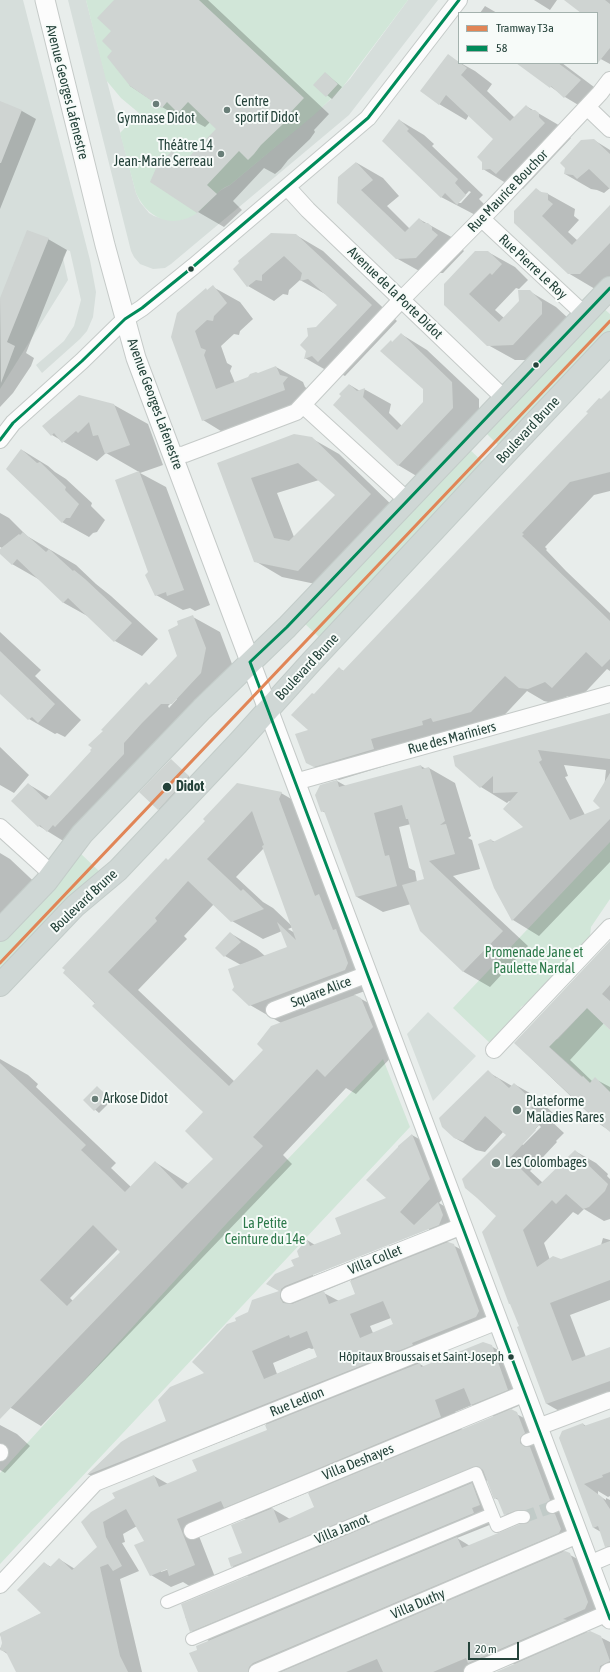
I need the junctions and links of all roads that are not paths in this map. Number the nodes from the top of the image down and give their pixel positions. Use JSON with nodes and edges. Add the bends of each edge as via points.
{"nodes":[{"id":1,"x":45,"y":0,"type":"edge"},
{"id":2,"x":459,"y":0,"type":"edge"},
{"id":3,"x":610,"y":80,"type":"edge"},
{"id":4,"x":587,"y":107,"type":"junction"},
{"id":5,"x":610,"y":129,"type":"edge"},
{"id":6,"x":287,"y":187,"type":"junction"},
{"id":7,"x":482,"y":219,"type":"junction"},
{"id":8,"x":610,"y":288,"type":"edge"},
{"id":9,"x":402,"y":299,"type":"junction"},
{"id":10,"x":585,"y":315,"type":"junction"},
{"id":11,"x":125,"y":319,"type":"junction"},
{"id":12,"x":610,"y":343,"type":"edge"},
{"id":13,"x":504,"y":398,"type":"junction"},
{"id":14,"x":303,"y":405,"type":"junction"},
{"id":15,"x":0,"y":440,"type":"edge"},
{"id":16,"x":174,"y":456,"type":"junction"},
{"id":17,"x":407,"y":500,"type":"junction"},
{"id":18,"x":250,"y":662,"type":"junction"},
{"id":19,"x":610,"y":694,"type":"edge"},
{"id":20,"x":268,"y":710,"type":"junction"},
{"id":21,"x":295,"y":782,"type":"junction"},
{"id":22,"x":0,"y":827,"type":"edge"},
{"id":23,"x":52,"y":874,"type":"junction"},
{"id":24,"x":610,"y":927,"type":"edge"},
{"id":25,"x":0,"y":930,"type":"edge"},
{"id":26,"x":368,"y":974,"type":"junction"},
{"id":27,"x":0,"y":985,"type":"edge"},
{"id":28,"x":274,"y":1010,"type":"dead end"},
{"id":29,"x":494,"y":1050,"type":"dead end"},
{"id":30,"x":462,"y":1226,"type":"junction"},
{"id":31,"x":289,"y":1295,"type":"dead end"},
{"id":32,"x":498,"y":1321,"type":"junction"},
{"id":33,"x":525,"y":1393,"type":"junction"},
{"id":34,"x":610,"y":1400,"type":"edge"},
{"id":35,"x":535,"y":1434,"type":"junction"},
{"id":36,"x":492,"y":1514,"type":"junction"},
{"id":37,"x":524,"y":1517,"type":"tunnel mouth"},
{"id":38,"x":192,"y":1531,"type":"dead end"},
{"id":39,"x":578,"y":1535,"type":"junction"},
{"id":40,"x":610,"y":1555,"type":"edge"},
{"id":41,"x":589,"y":1564,"type":"junction"},
{"id":42,"x":0,"y":1585,"type":"edge"},
{"id":43,"x":167,"y":1602,"type":"dead end"},
{"id":44,"x":609,"y":1616,"type":"edge"},
{"id":45,"x":192,"y":1638,"type":"dead end"},
{"id":46,"x":257,"y":1672,"type":"edge"},
{"id":47,"x":472,"y":1672,"type":"edge"}],
"edges":[{"from":1,"to":11,"type":"street","name":"Avenue Georges Lafenestre"},
{"from":2,"to":6,"type":"street","via":[[368,118]]},
{"from":3,"to":4,"type":"street","name":"Rue Maurice Bouchor"},
{"from":4,"to":5,"type":"street"},
{"from":4,"to":7,"type":"street","name":"Rue Maurice Bouchor"},
{"from":6,"to":9,"type":"street","name":"Avenue de la Porte Didot"},
{"from":6,"to":11,"type":"street","via":[[194,266]]},
{"from":7,"to":9,"type":"street","name":"Rue Maurice Bouchor"},
{"from":7,"to":10,"type":"street","name":"Rue Pierre Le Roy"},
{"from":8,"to":10,"type":"main road"},
{"from":9,"to":13,"type":"street","name":"Avenue de la Porte Didot"},
{"from":9,"to":14,"type":"street","name":"Rue Maurice Bouchor"},
{"from":10,"to":13,"type":"main road"},
{"from":11,"to":15,"type":"street","via":[[13,423]]},
{"from":11,"to":16,"type":"street","name":"Avenue Georges Lafenestre","via":[[136,358]]},
{"from":12,"to":20,"type":"main road","name":"Boulevard Brune"},
{"from":13,"to":17,"type":"main road"},
{"from":14,"to":16,"type":"street","name":"Rue Maurice Bouchor","via":[[296,412]]},
{"from":14,"to":17,"type":"street"},
{"from":16,"to":18,"type":"street","name":"Avenue Georges Lafenestre"},
{"from":17,"to":18,"type":"main road","via":[[287,627]]},
{"from":18,"to":20,"type":"street","name":"Avenue Georges Lafenestre"},
{"from":18,"to":23,"type":"main road","via":[[82,834]]},
{"from":19,"to":21,"type":"street","name":"Rue des Mariniers"},
{"from":20,"to":21,"type":"street","name":"Avenue Georges Lafenestre"},
{"from":20,"to":27,"type":"main road","name":"Boulevard Brune","via":[[118,870],[75,906]]},
{"from":21,"to":26,"type":"street","name":"Avenue Georges Lafenestre"},
{"from":22,"to":23,"type":"street"},
{"from":23,"to":25,"type":"main road"},
{"from":24,"to":29,"type":"street"},
{"from":26,"to":28,"type":"street","name":"Square Alice"},
{"from":26,"to":30,"type":"street","name":"Avenue Georges Lafenestre"},
{"from":30,"to":31,"type":"street","name":"Villa Collet"},
{"from":30,"to":32,"type":"street","name":"Avenue Georges Lafenestre"},
{"from":32,"to":33,"type":"street","name":"Avenue Georges Lafenestre"},
{"from":32,"to":42,"type":"street","name":"Rue Ledion","via":[[95,1483]]},
{"from":33,"to":35,"type":"street","name":"Avenue Georges Lafenestre"},
{"from":33,"to":38,"type":"street","name":"Villa Deshayes"},
{"from":34,"to":35,"type":"street"},
{"from":35,"to":39,"type":"street","name":"Avenue Georges Lafenestre","via":[[559,1504]]},
{"from":36,"to":37,"type":"street","name":"Villa Jamot","via":[[497,1526]]},
{"from":36,"to":43,"type":"street","name":"Villa Jamot","via":[[476,1473]]},
{"from":36,"to":45,"type":"street"},
{"from":39,"to":41,"type":"street","name":"Avenue Georges Lafenestre"},
{"from":39,"to":46,"type":"street","name":"Villa Duthy"},
{"from":40,"to":41,"type":"street"},
{"from":41,"to":44,"type":"street","name":"Avenue Georges Lafenestre"},
{"from":44,"to":47,"type":"street"}]}
